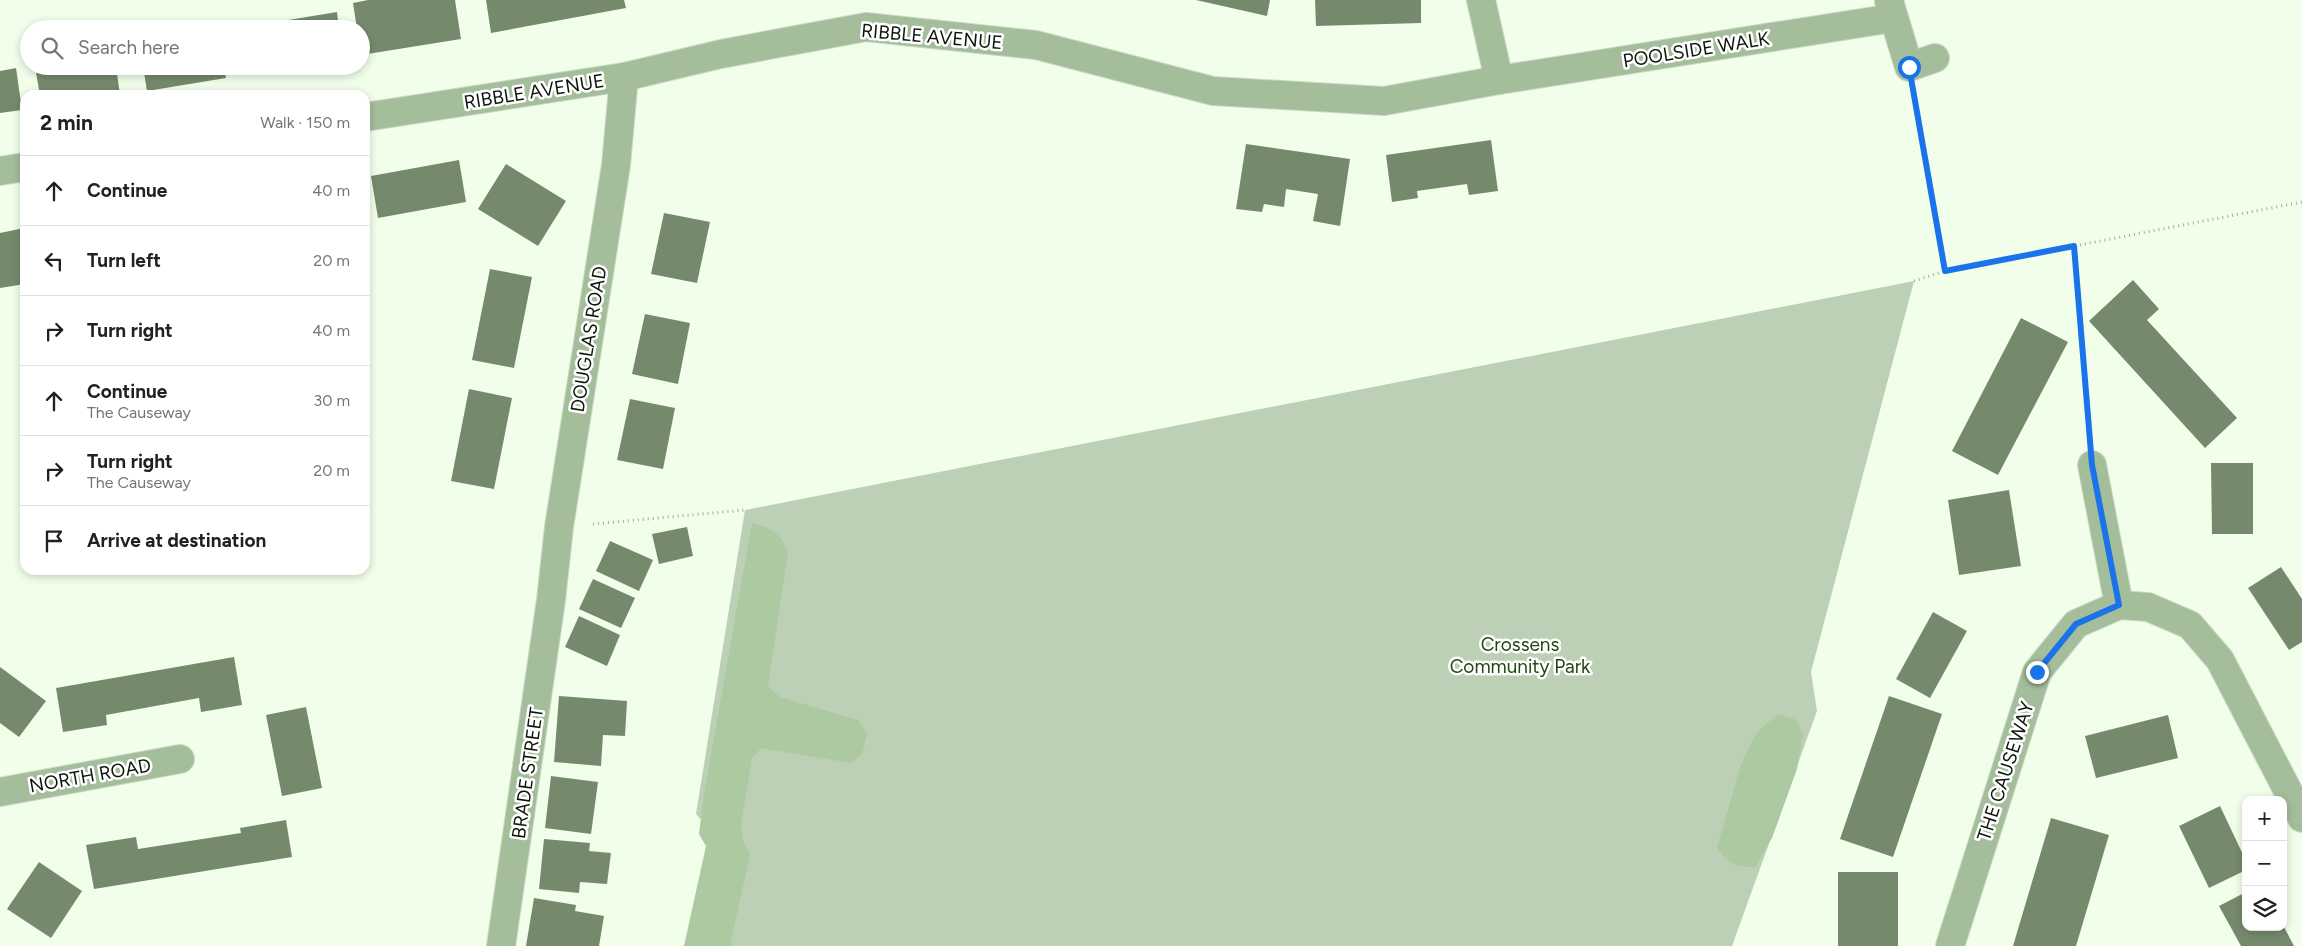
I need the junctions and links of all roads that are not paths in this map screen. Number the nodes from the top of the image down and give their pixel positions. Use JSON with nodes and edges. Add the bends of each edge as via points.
{"nodes":[{"id":1,"x":1481,"y":0,"type":"edge"},
{"id":2,"x":1891,"y":9,"type":"edge"},
{"id":3,"x":1935,"y":58,"type":"dead end"},
{"id":4,"x":624,"y":77,"type":"junction"},
{"id":5,"x":1499,"y":80,"type":"junction"},
{"id":6,"x":370,"y":116,"type":"edge"},
{"id":7,"x":20,"y":169,"type":"edge"},
{"id":8,"x":0,"y":171,"type":"edge"},
{"id":9,"x":2092,"y":465,"type":"road end"},
{"id":10,"x":551,"y":600,"type":"joint"},
{"id":11,"x":2119,"y":605,"type":"junction"},
{"id":12,"x":180,"y":759,"type":"dead end"},
{"id":13,"x":0,"y":792,"type":"edge"},
{"id":14,"x":2302,"y":818,"type":"edge"},
{"id":15,"x":501,"y":946,"type":"edge"},
{"id":16,"x":1950,"y":946,"type":"edge"}],
"edges":[{"from":1,"to":5,"type":"street"},
{"from":2,"to":3,"type":"street","name":"POOLSIDE WALK","via":[[1909,67]]},
{"from":2,"to":5,"type":"street","name":"POOLSIDE WALK"},
{"from":4,"to":5,"type":"street","name":"RIBBLE AVENUE","via":[[721,54],[866,27],[1036,45],[1213,91],[1384,102]]},
{"from":4,"to":6,"type":"street","name":"RIBBLE AVENUE"},
{"from":4,"to":10,"type":"street","name":"DOUGLAS ROAD","via":[[616,165],[559,527]]},
{"from":7,"to":8,"type":"street"},
{"from":9,"to":11,"type":"street"},
{"from":10,"to":15,"type":"street","name":"BRADE STREET"},
{"from":11,"to":14,"type":"street","name":"THE CAUSEWAY","via":[[2148,607],[2190,625],[2220,660]]},
{"from":11,"to":16,"type":"street","name":"THE CAUSEWAY","via":[[2076,624],[2037,672]]},
{"from":12,"to":13,"type":"street","name":"NORTH ROAD"}]}
